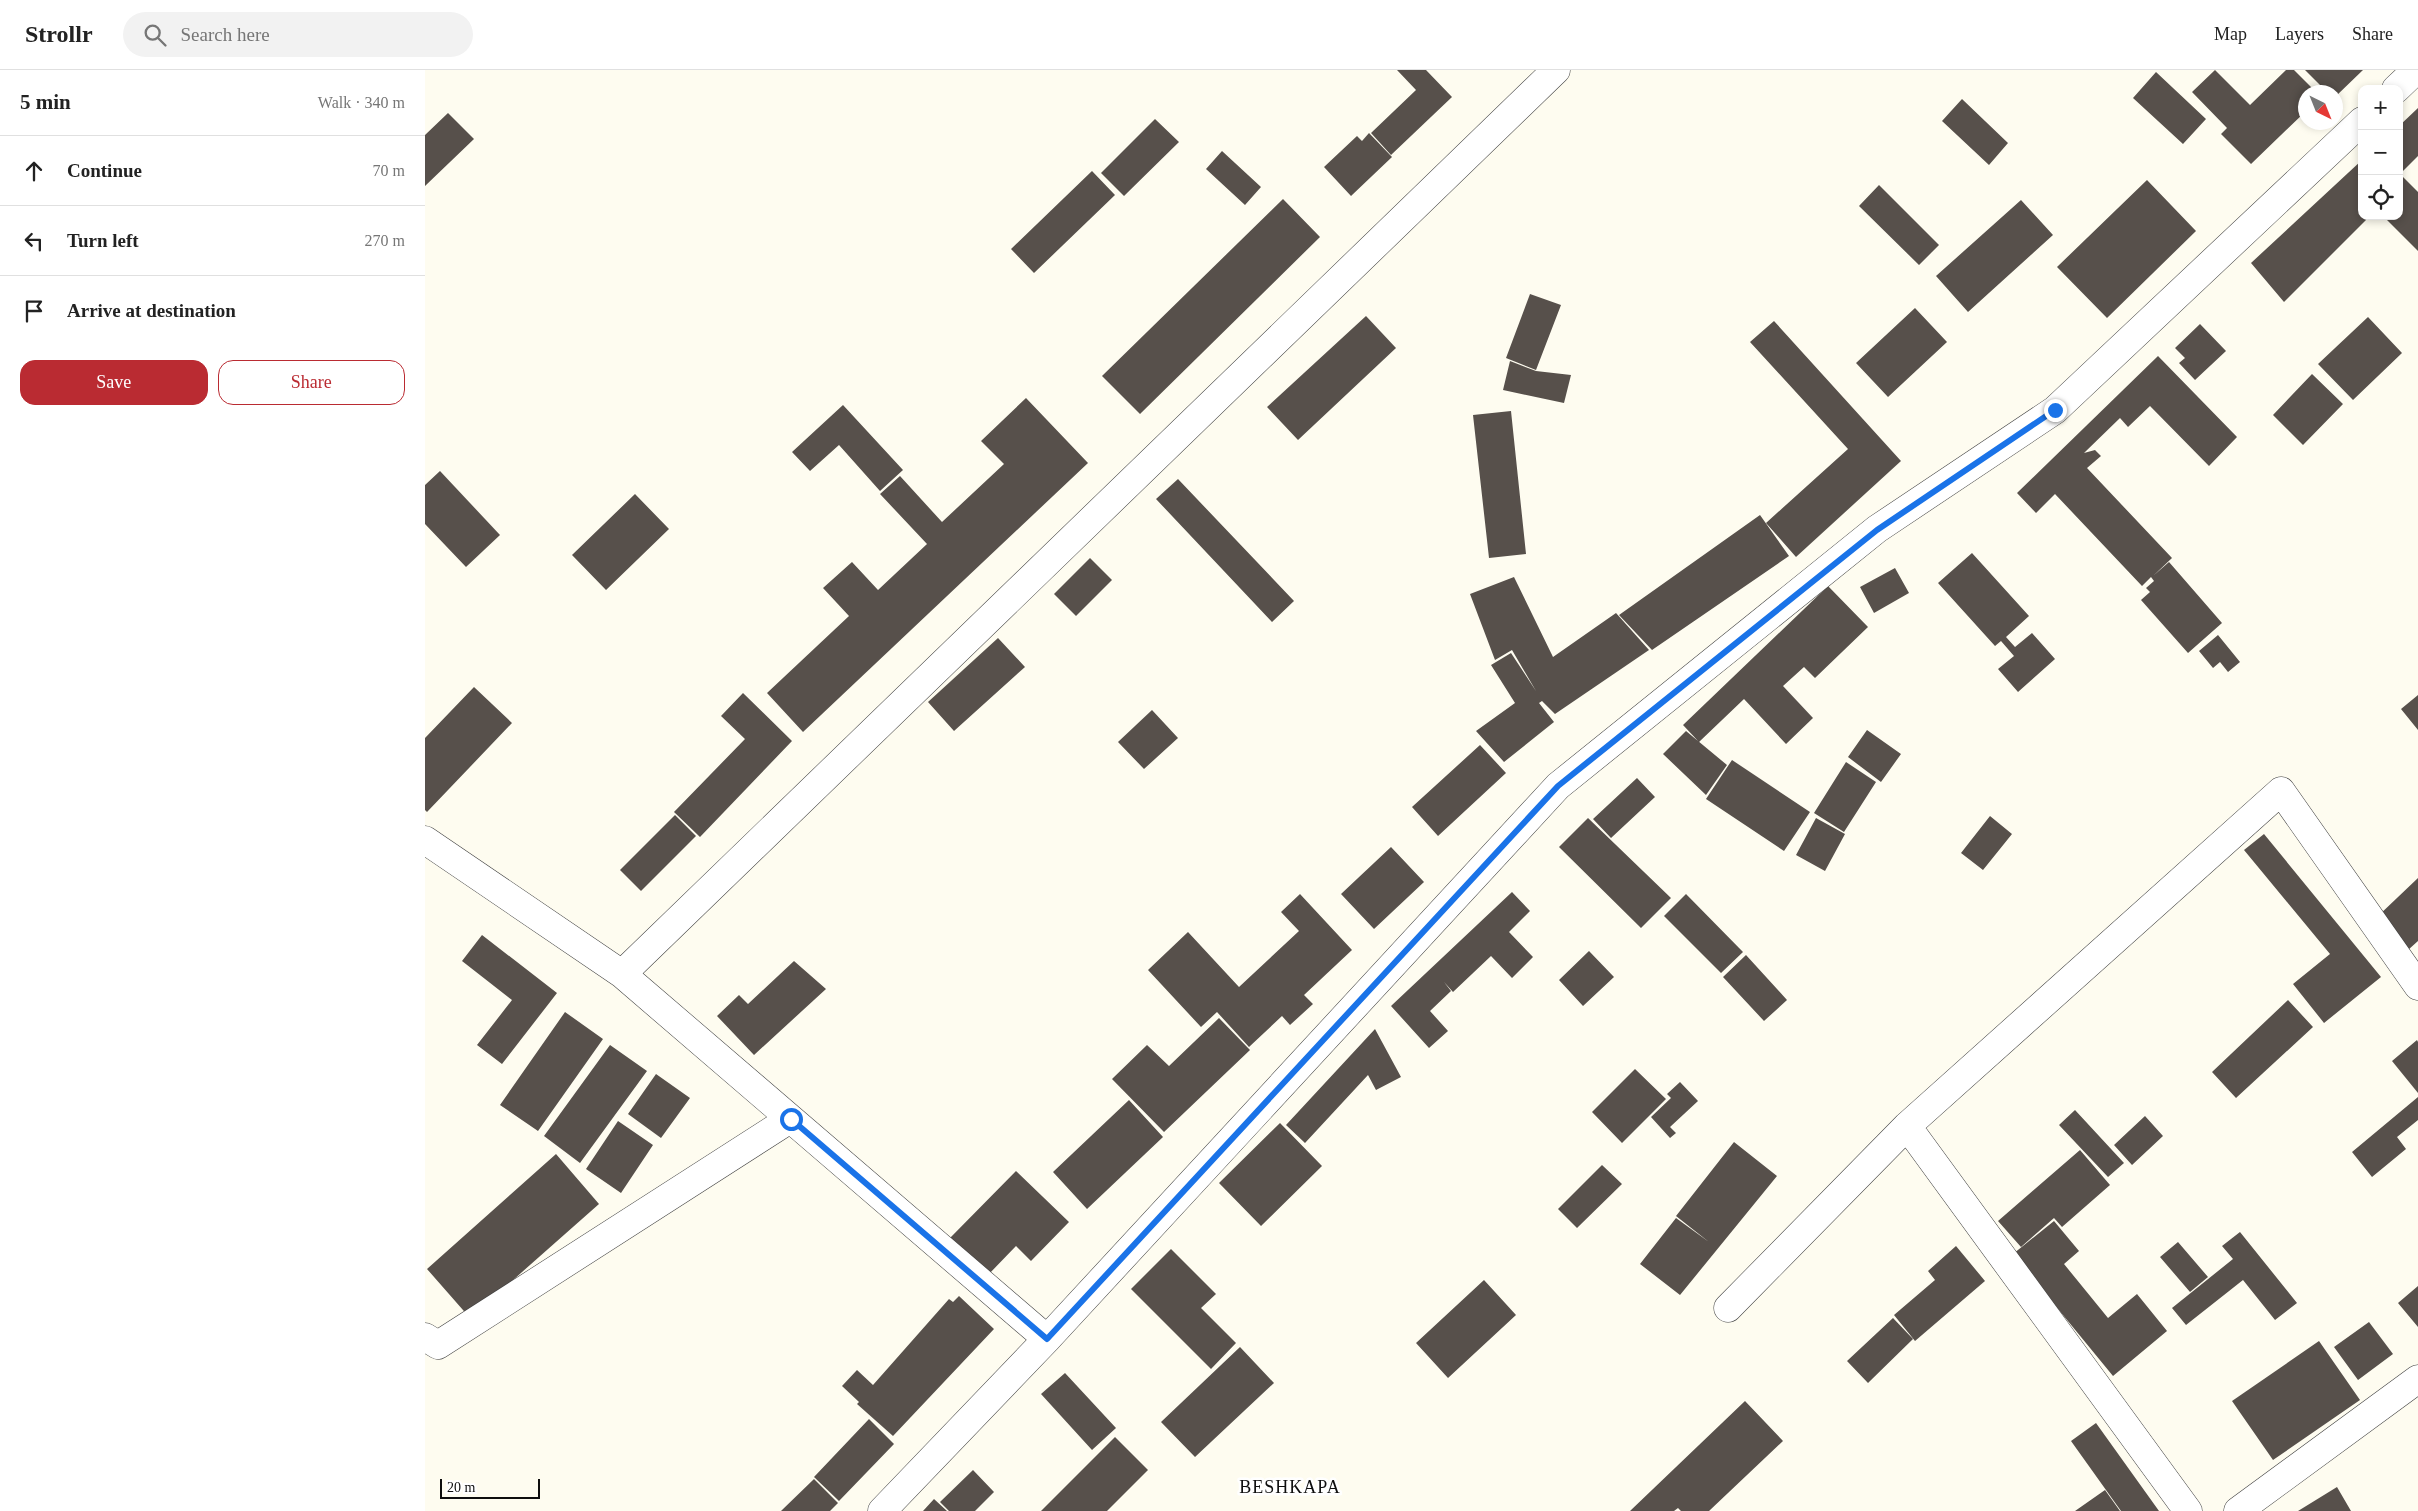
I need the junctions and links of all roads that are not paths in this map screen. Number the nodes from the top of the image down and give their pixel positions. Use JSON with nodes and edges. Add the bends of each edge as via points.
{"nodes":[{"id":1,"x":1556,"y":70,"type":"edge"},
{"id":2,"x":2416,"y":70,"type":"edge"},
{"id":3,"x":2400,"y":85,"type":"edge"},
{"id":4,"x":2358,"y":125,"type":"edge"},
{"id":5,"x":425,"y":840,"type":"edge"},
{"id":6,"x":622,"y":974,"type":"junction"},
{"id":7,"x":2418,"y":986,"type":"edge"},
{"id":8,"x":791,"y":1119,"type":"junction"},
{"id":9,"x":1907,"y":1126,"type":"junction"},
{"id":10,"x":1728,"y":1308,"type":"dead end"},
{"id":11,"x":425,"y":1336,"type":"edge"},
{"id":12,"x":1047,"y":1339,"type":"junction"},
{"id":13,"x":2418,"y":1379,"type":"edge"},
{"id":14,"x":882,"y":1511,"type":"edge"},
{"id":15,"x":2188,"y":1511,"type":"edge"},
{"id":16,"x":2238,"y":1511,"type":"edge"}],
"edges":[{"from":1,"to":6,"type":"street"},
{"from":2,"to":3,"type":"street"},
{"from":4,"to":12,"type":"street","via":[[2055,410],[1877,530],[1558,786]]},
{"from":5,"to":6,"type":"street"},
{"from":6,"to":8,"type":"street"},
{"from":7,"to":9,"type":"street","via":[[2281,791]]},
{"from":8,"to":11,"type":"street","via":[[438,1345]]},
{"from":8,"to":12,"type":"street"},
{"from":9,"to":10,"type":"street"},
{"from":9,"to":15,"type":"street"},
{"from":12,"to":14,"type":"street"},
{"from":13,"to":16,"type":"street"}]}
